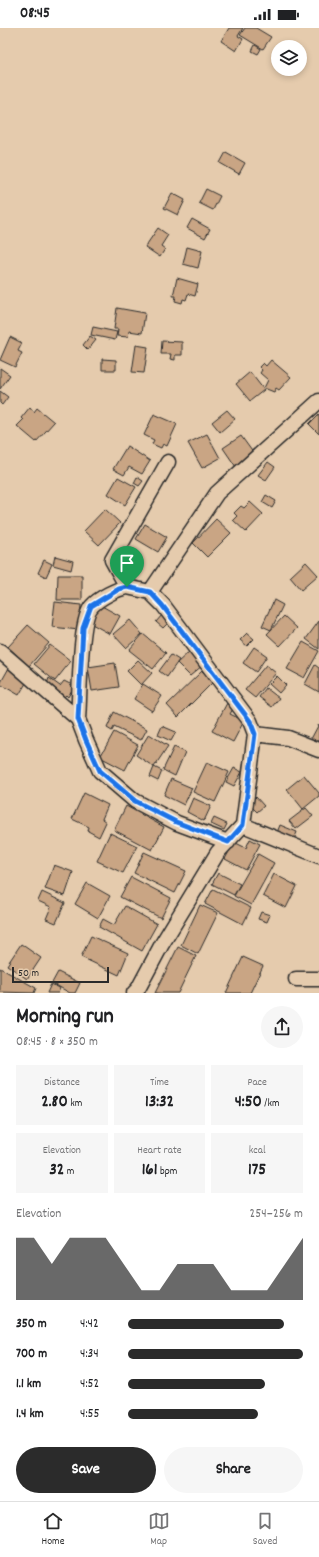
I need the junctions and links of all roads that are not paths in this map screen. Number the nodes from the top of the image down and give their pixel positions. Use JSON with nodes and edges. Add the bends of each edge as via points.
{"nodes":[{"id":1,"x":319,"y":401,"type":"edge"},
{"id":2,"x":168,"y":462,"type":"dead end"},
{"id":3,"x":127,"y":587,"type":"junction"},
{"id":4,"x":150,"y":592,"type":"junction"},
{"id":5,"x":0,"y":651,"type":"edge"},
{"id":6,"x":78,"y":719,"type":"junction"},
{"id":7,"x":255,"y":734,"type":"junction"},
{"id":8,"x":319,"y":750,"type":"edge"},
{"id":9,"x":243,"y":825,"type":"junction"},
{"id":10,"x":228,"y":842,"type":"junction"},
{"id":11,"x":319,"y":856,"type":"edge"},
{"id":12,"x":319,"y":979,"type":"edge"},
{"id":13,"x":296,"y":980,"type":"dead end"},
{"id":14,"x":134,"y":993,"type":"edge"}],
"edges":[{"from":1,"to":4,"type":"street","via":[[217,493]]},
{"from":2,"to":3,"type":"street","via":[[112,560]]},
{"from":3,"to":4,"type":"street"},
{"from":3,"to":6,"type":"street","via":[[91,606],[83,628]]},
{"from":4,"to":7,"type":"street","via":[[250,721]]},
{"from":5,"to":6,"type":"street"},
{"from":6,"to":10,"type":"street","via":[[100,771],[135,801],[176,822]]},
{"from":7,"to":8,"type":"street","via":[[288,738]]},
{"from":7,"to":9,"type":"street"},
{"from":9,"to":10,"type":"street"},
{"from":9,"to":11,"type":"street"},
{"from":10,"to":14,"type":"street","via":[[218,852]]},
{"from":12,"to":13,"type":"street"}]}
